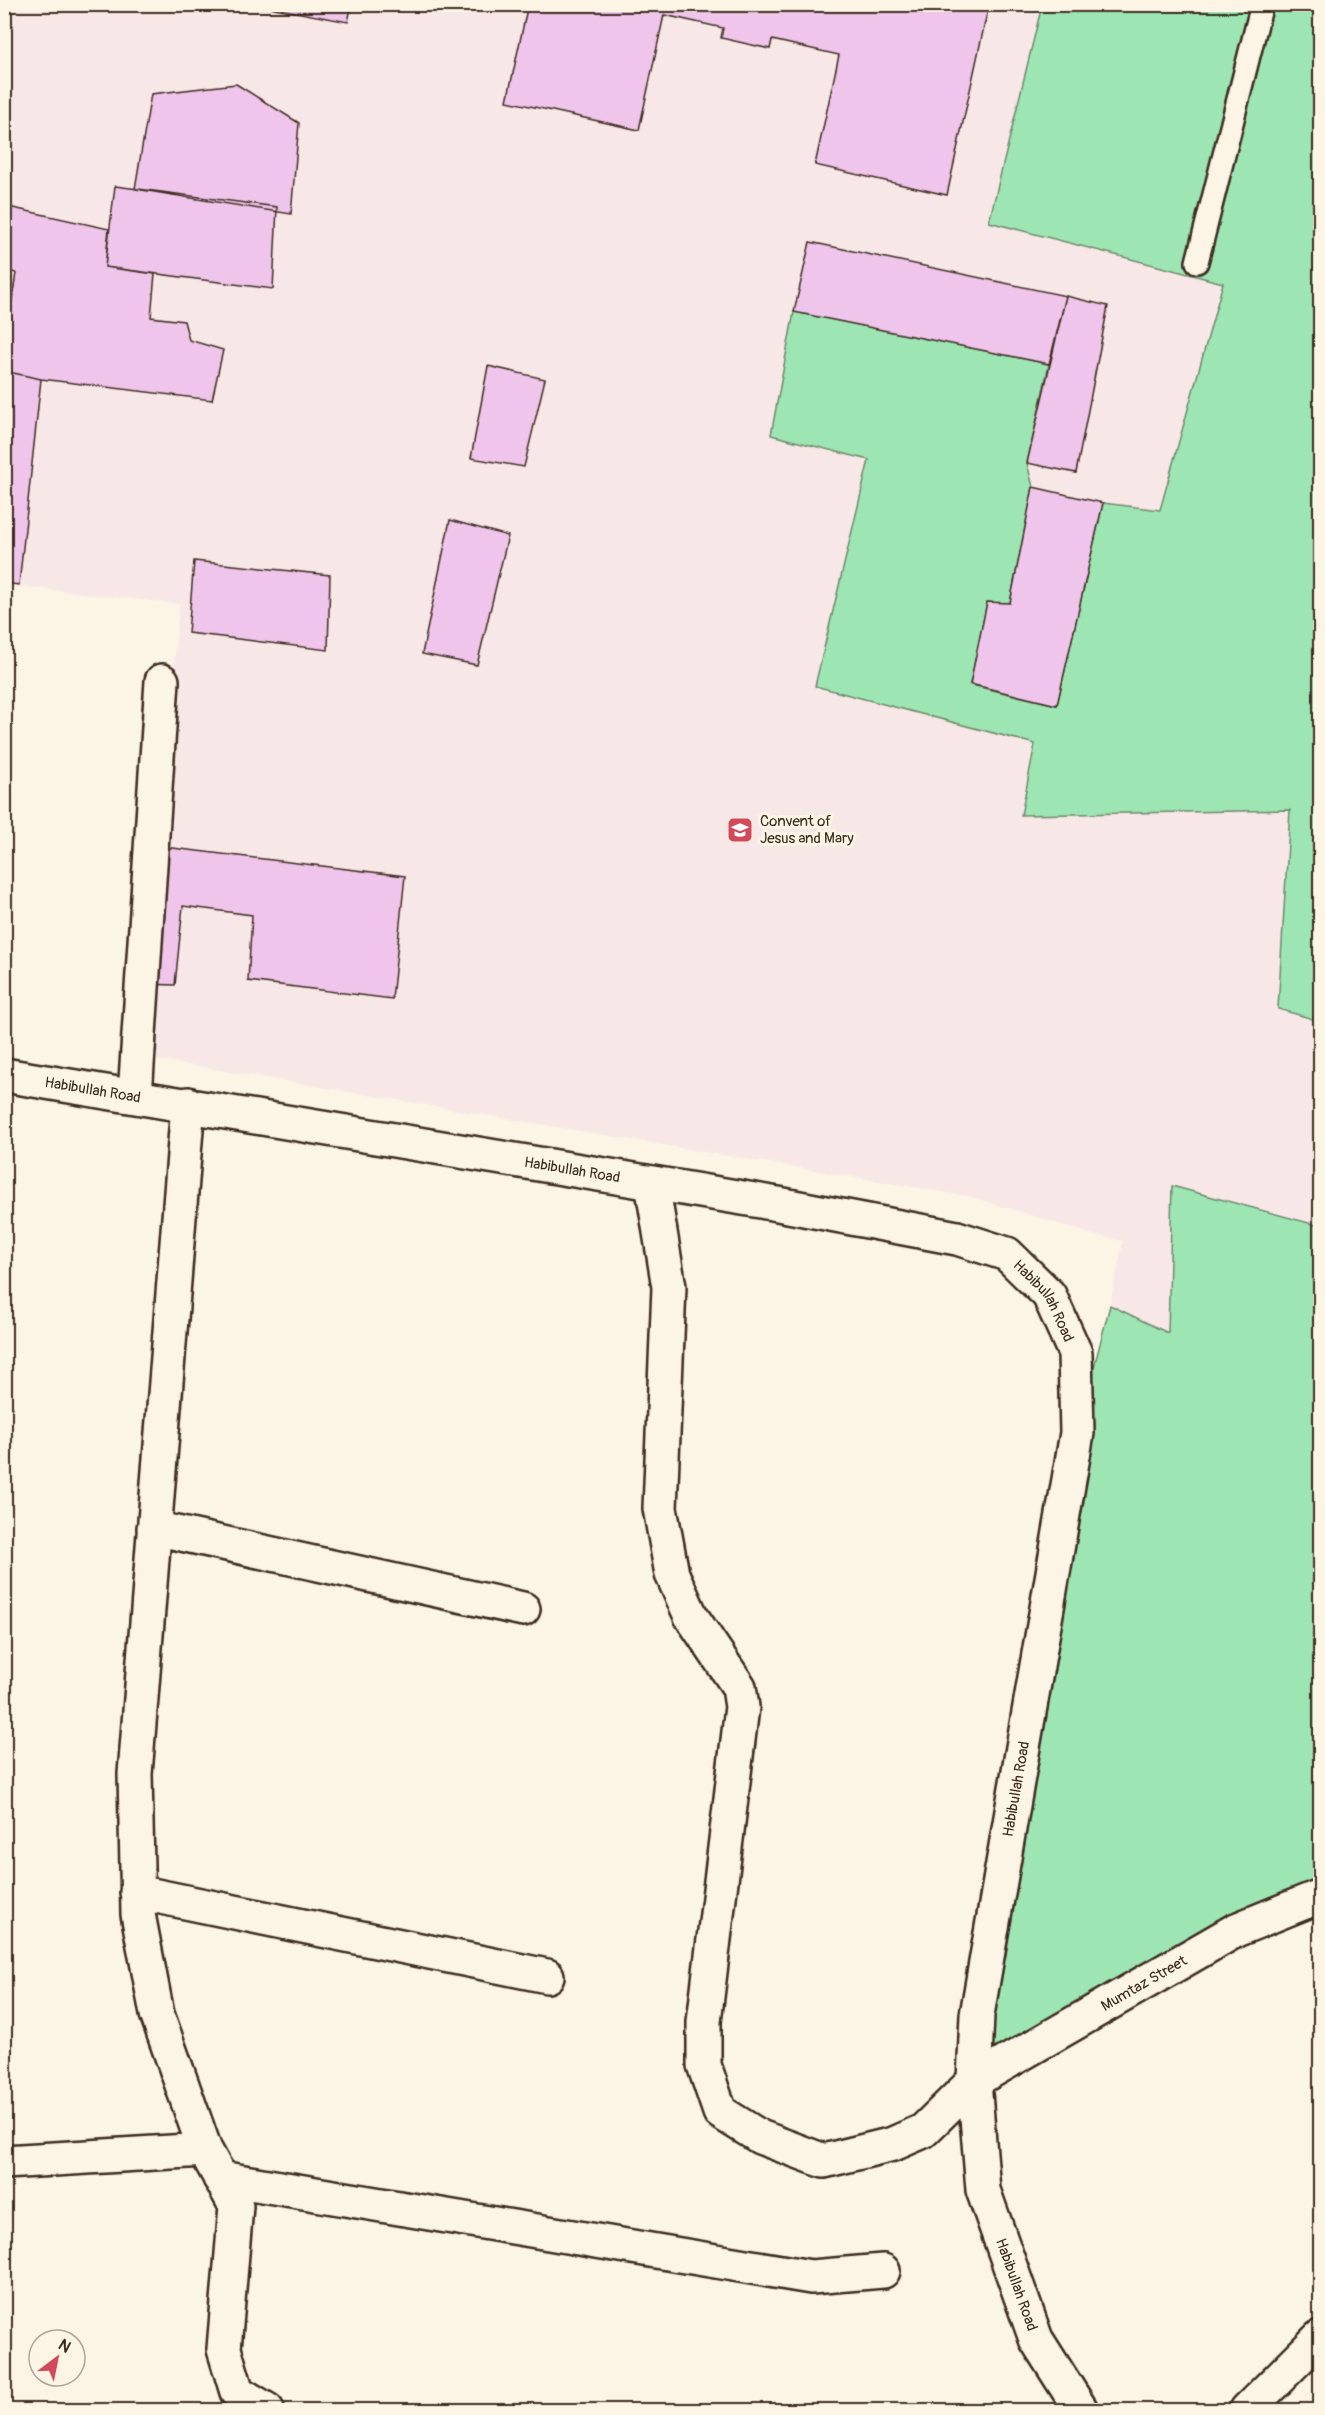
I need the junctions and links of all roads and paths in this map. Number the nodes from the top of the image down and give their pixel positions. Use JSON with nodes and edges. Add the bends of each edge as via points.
{"nodes":[{"id":1,"x":1262,"y":4,"type":"edge"},
{"id":2,"x":1197,"y":262,"type":"dead end"},
{"id":3,"x":162,"y":681,"type":"dead end"},
{"id":4,"x":4,"y":1075,"type":"edge"},
{"id":5,"x":135,"y":1096,"type":"junction"},
{"id":6,"x":188,"y":1104,"type":"junction"},
{"id":7,"x":652,"y":1183,"type":"junction"},
{"id":8,"x":154,"y":1528,"type":"junction"},
{"id":9,"x":523,"y":1609,"type":"dead end"},
{"id":10,"x":137,"y":1892,"type":"junction"},
{"id":11,"x":1320,"y":1896,"type":"edge"},
{"id":12,"x":547,"y":1976,"type":"dead end"},
{"id":13,"x":974,"y":2081,"type":"junction"},
{"id":14,"x":4,"y":2162,"type":"edge"},
{"id":15,"x":212,"y":2164,"type":"junction"},
{"id":16,"x":883,"y":2271,"type":"dead end"},
{"id":17,"x":1320,"y":2337,"type":"edge"},
{"id":18,"x":227,"y":2401,"type":"edge"},
{"id":19,"x":267,"y":2410,"type":"edge"},
{"id":20,"x":1081,"y":2410,"type":"edge"},
{"id":21,"x":1246,"y":2410,"type":"edge"}],
"edges":[{"from":1,"to":2,"type":"lane"},
{"from":3,"to":5,"type":"street"},
{"from":4,"to":5,"type":"street","name":"Habibullah Road"},
{"from":5,"to":6,"type":"street","name":"Habibullah Road"},
{"from":6,"to":7,"type":"street","name":"Habibullah Road"},
{"from":6,"to":8,"type":"street"},
{"from":7,"to":13,"type":"street","name":"Habibullah Road","via":[[957,1238],[1007,1254],[1049,1295],[1075,1353],[1077,1433],[977,2015]]},
{"from":7,"to":13,"type":"street","name":"Mumtaz Street","via":[[669,1287],[660,1508],[672,1574],[691,1616],[739,1687],[741,1707],[704,2022],[704,2065],[720,2112],[760,2137],[824,2161],[893,2144],[923,2131]]},
{"from":8,"to":9,"type":"street"},
{"from":8,"to":10,"type":"street","via":[[135,1774]]},
{"from":10,"to":12,"type":"street"},
{"from":10,"to":15,"type":"street","via":[[157,2014]]},
{"from":11,"to":13,"type":"street","name":"Mumtaz Street","via":[[1236,1930]]},
{"from":13,"to":20,"type":"street","name":"Habibullah Road","via":[[983,2190],[1036,2338]]},
{"from":14,"to":15,"type":"street"},
{"from":15,"to":16,"type":"street","via":[[811,2277]]},
{"from":15,"to":18,"type":"street","via":[[236,2206],[224,2349]]},
{"from":17,"to":21,"type":"street"},
{"from":18,"to":19,"type":"street"}]}
